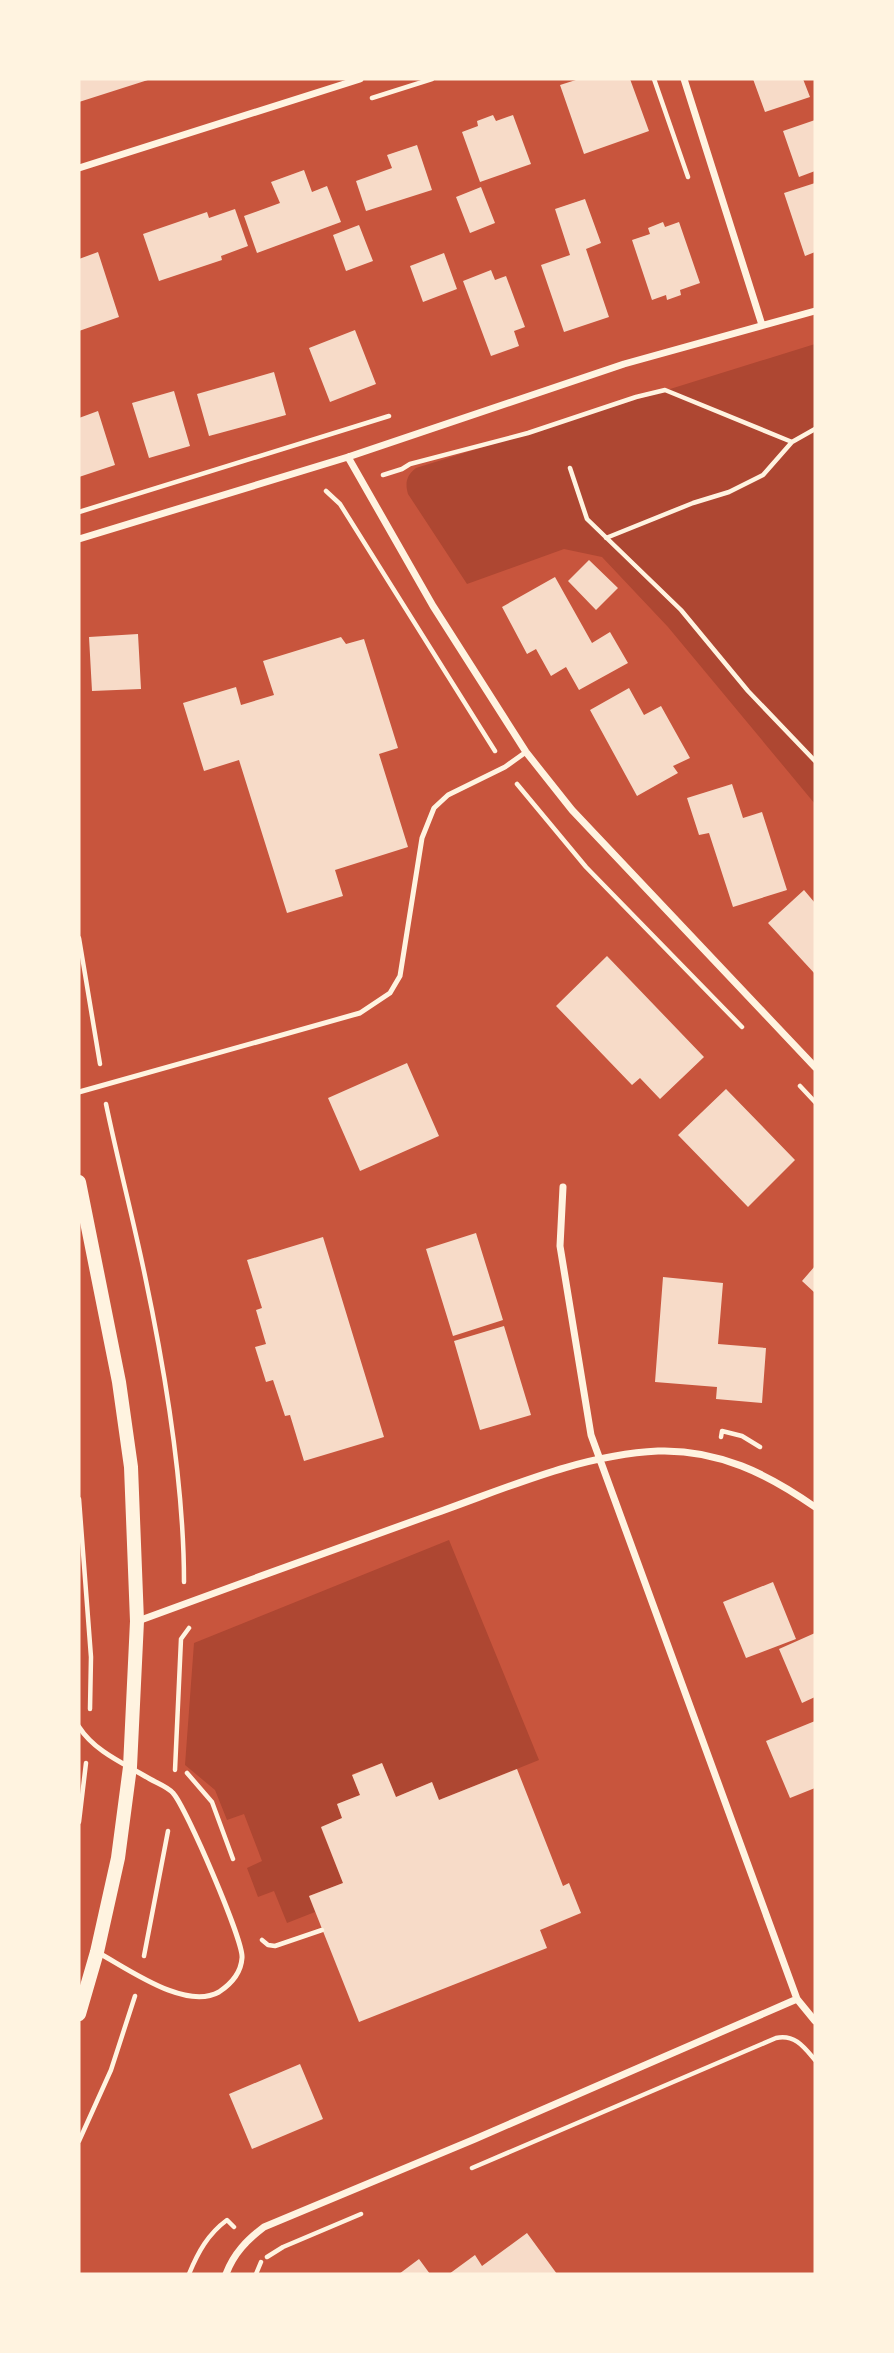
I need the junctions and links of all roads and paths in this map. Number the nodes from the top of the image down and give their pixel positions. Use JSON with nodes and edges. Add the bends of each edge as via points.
{"nodes":[{"id":1,"x":360,"y":79,"type":"edge"},
{"id":2,"x":654,"y":79,"type":"edge"},
{"id":3,"x":684,"y":79,"type":"edge"},
{"id":4,"x":79,"y":168,"type":"edge"},
{"id":5,"x":690,"y":180,"type":"dead end"},
{"id":6,"x":815,"y":311,"type":"edge"},
{"id":7,"x":762,"y":325,"type":"junction"},
{"id":8,"x":399,"y":413,"type":"dead end"},
{"id":9,"x":815,"y":429,"type":"edge"},
{"id":10,"x":792,"y":442,"type":"junction"},
{"id":11,"x":348,"y":457,"type":"junction"},
{"id":12,"x":570,"y":468,"type":"dead end"},
{"id":13,"x":362,"y":481,"type":"junction"},
{"id":14,"x":326,"y":491,"type":"dead end"},
{"id":15,"x":79,"y":512,"type":"edge"},
{"id":16,"x":605,"y":538,"type":"junction"},
{"id":17,"x":79,"y":539,"type":"edge"},
{"id":18,"x":526,"y":752,"type":"junction"},
{"id":19,"x":815,"y":761,"type":"edge"},
{"id":20,"x":79,"y":938,"type":"edge"},
{"id":21,"x":815,"y":1067,"type":"edge"},
{"id":22,"x":104,"y":1086,"type":"junction"},
{"id":23,"x":79,"y":1092,"type":"edge"},
{"id":24,"x":79,"y":1182,"type":"edge"},
{"id":25,"x":563,"y":1187,"type":"dead end"},
{"id":26,"x":601,"y":1459,"type":"junction"},
{"id":27,"x":79,"y":1499,"type":"edge"},
{"id":28,"x":815,"y":1507,"type":"edge"},
{"id":29,"x":184,"y":1604,"type":"junction"},
{"id":30,"x":137,"y":1621,"type":"junction"},
{"id":31,"x":194,"y":1626,"type":"dead end"},
{"id":32,"x":181,"y":1639,"type":"junction"},
{"id":33,"x":79,"y":1727,"type":"edge"},
{"id":34,"x":89,"y":1742,"type":"junction"},
{"id":35,"x":176,"y":1764,"type":"junction"},
{"id":36,"x":130,"y":1767,"type":"junction"},
{"id":37,"x":173,"y":1792,"type":"junction"},
{"id":38,"x":79,"y":1822,"type":"edge"},
{"id":39,"x":234,"y":1863,"type":"dead end"},
{"id":40,"x":322,"y":1930,"type":"dead end"},
{"id":41,"x":261,"y":1936,"type":"dead end"},
{"id":42,"x":97,"y":1952,"type":"junction"},
{"id":43,"x":140,"y":1975,"type":"junction"},
{"id":44,"x":797,"y":1999,"type":"junction"},
{"id":45,"x":79,"y":2014,"type":"edge"},
{"id":46,"x":815,"y":2021,"type":"edge"},
{"id":47,"x":815,"y":2060,"type":"edge"},
{"id":48,"x":79,"y":2141,"type":"edge"},
{"id":49,"x":463,"y":2171,"type":"dead end"},
{"id":50,"x":373,"y":2209,"type":"dead end"},
{"id":51,"x":226,"y":2274,"type":"edge"},
{"id":52,"x":256,"y":2274,"type":"edge"}],
"edges":[{"from":1,"to":4,"type":"street"},
{"from":2,"to":5,"type":"path"},
{"from":3,"to":7,"type":"street"},
{"from":6,"to":7,"type":"street"},
{"from":7,"to":11,"type":"street","via":[[624,364]]},
{"from":8,"to":15,"type":"path"},
{"from":9,"to":10,"type":"path"},
{"from":10,"to":13,"type":"path","via":[[665,390]]},
{"from":10,"to":16,"type":"path","via":[[763,475]]},
{"from":11,"to":13,"type":"street"},
{"from":11,"to":17,"type":"street"},
{"from":12,"to":16,"type":"path","via":[[587,519]]},
{"from":13,"to":14,"type":"path"},
{"from":13,"to":18,"type":"street","via":[[433,606]]},
{"from":16,"to":19,"type":"path","via":[[681,610],[748,691]]},
{"from":18,"to":21,"type":"street","via":[[572,810]]},
{"from":18,"to":22,"type":"lane","via":[[448,795],[435,808],[422,838],[400,976],[390,993],[360,1013]]},
{"from":20,"to":22,"type":"path"},
{"from":22,"to":23,"type":"lane"},
{"from":22,"to":29,"type":"path","via":[[146,1278],[166,1396],[177,1475]]},
{"from":24,"to":30,"type":"main road","via":[[119,1381],[131,1467]]},
{"from":25,"to":26,"type":"street","via":[[560,1246],[591,1435]]},
{"from":26,"to":28,"type":"street","via":[[659,1451],[716,1458],[745,1465]]},
{"from":26,"to":29,"type":"street","via":[[573,1464]]},
{"from":26,"to":44,"type":"street"},
{"from":27,"to":34,"type":"path","via":[[90,1657]]},
{"from":29,"to":30,"type":"street"},
{"from":29,"to":32,"type":"path"},
{"from":30,"to":36,"type":"main road"},
{"from":31,"to":32,"type":"path"},
{"from":32,"to":35,"type":"path"},
{"from":33,"to":34,"type":"lane"},
{"from":34,"to":36,"type":"lane"},
{"from":34,"to":38,"type":"path"},
{"from":35,"to":37,"type":"path"},
{"from":35,"to":39,"type":"path","via":[[212,1802]]},
{"from":36,"to":37,"type":"lane"},
{"from":36,"to":42,"type":"main road","via":[[118,1858]]},
{"from":37,"to":43,"type":"path"},
{"from":37,"to":43,"type":"lane","via":[[243,1956],[236,1977],[204,1997],[174,1992]]},
{"from":40,"to":41,"type":"path","via":[[275,1946]]},
{"from":42,"to":43,"type":"lane"},
{"from":42,"to":45,"type":"main road"},
{"from":43,"to":48,"type":"path","via":[[111,2070]]},
{"from":44,"to":46,"type":"street"},
{"from":44,"to":51,"type":"street","via":[[264,2227],[247,2240]]},
{"from":47,"to":49,"type":"path","via":[[794,2039],[776,2038]]},
{"from":50,"to":52,"type":"path","via":[[283,2247],[262,2260]]}]}
